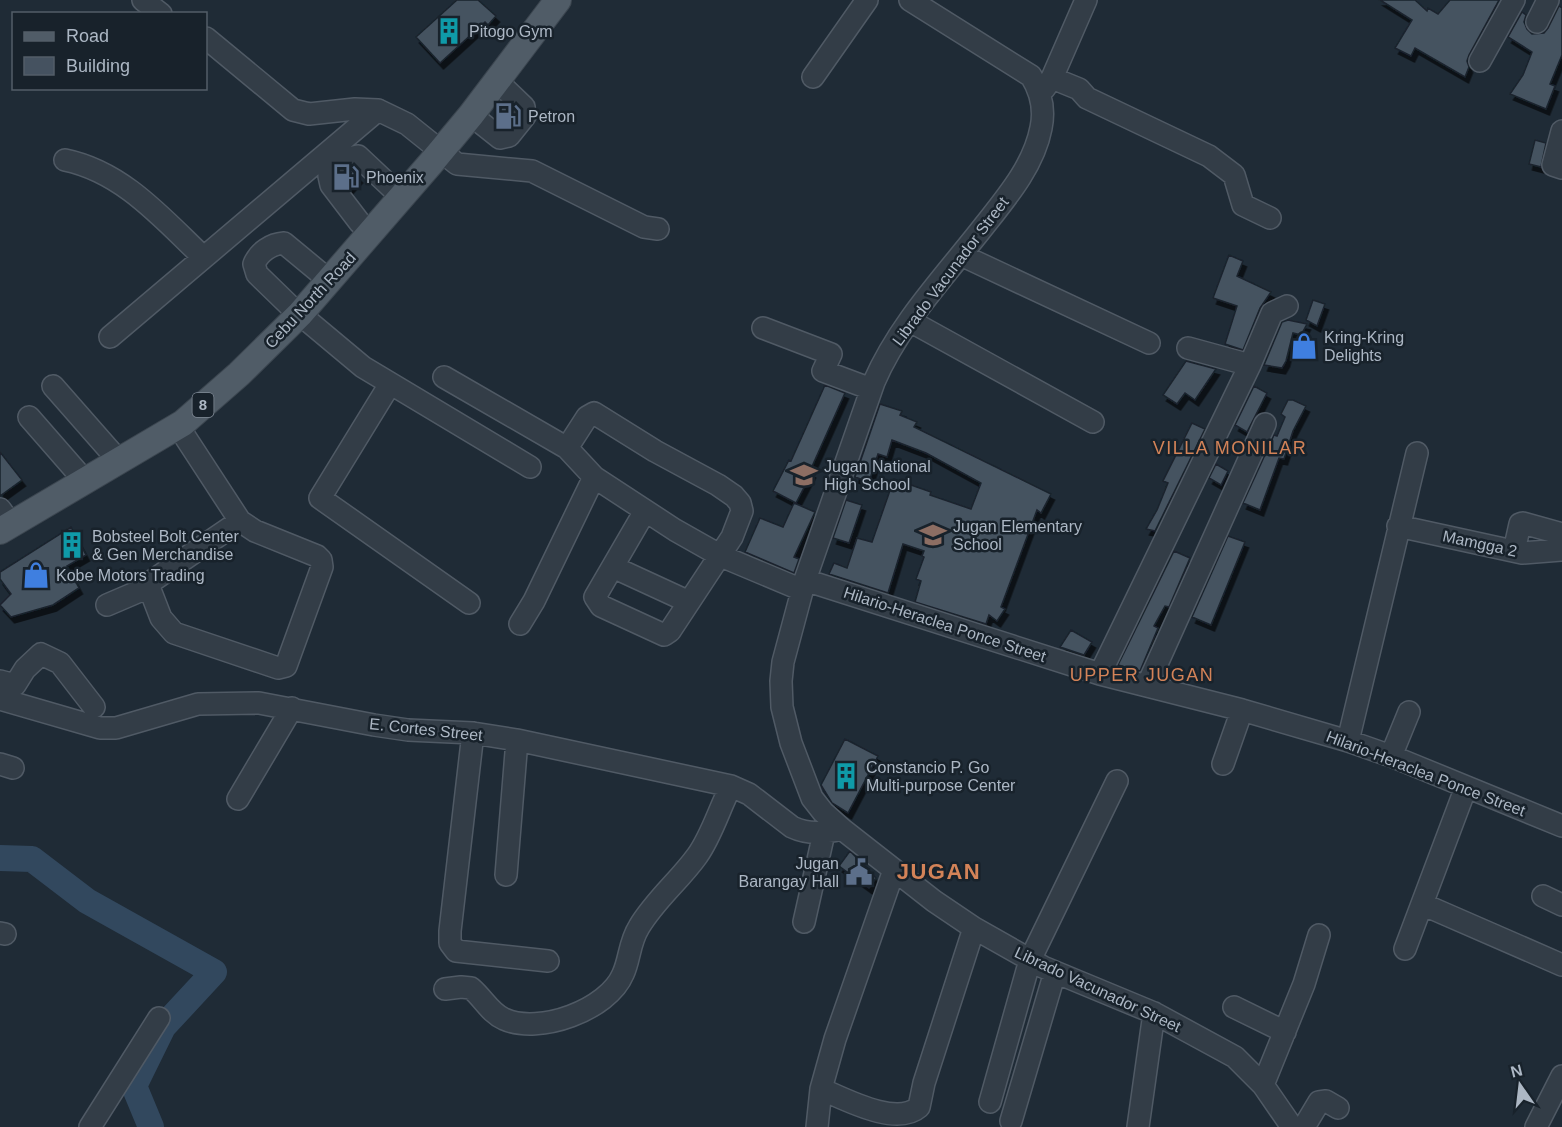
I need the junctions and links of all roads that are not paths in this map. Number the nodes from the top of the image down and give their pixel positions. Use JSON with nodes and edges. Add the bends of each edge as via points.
{"nodes":[{"id":1,"x":142,"y":0,"type":"edge"},
{"id":2,"x":542,"y":0,"type":"edge"},
{"id":3,"x":558,"y":0,"type":"edge"},
{"id":4,"x":867,"y":0,"type":"edge"},
{"id":5,"x":910,"y":0,"type":"edge"},
{"id":6,"x":1086,"y":0,"type":"edge"},
{"id":7,"x":1514,"y":0,"type":"edge"},
{"id":8,"x":1548,"y":0,"type":"edge"},
{"id":9,"x":1555,"y":0,"type":"edge"},
{"id":10,"x":1562,"y":3,"type":"edge"},
{"id":11,"x":158,"y":12,"type":"edge"},
{"id":12,"x":1537,"y":22,"type":"dead end"},
{"id":13,"x":207,"y":39,"type":"edge"},
{"id":14,"x":1480,"y":61,"type":"dead end"},
{"id":15,"x":813,"y":77,"type":"dead end"},
{"id":16,"x":496,"y":80,"type":"junction"},
{"id":17,"x":1046,"y":87,"type":"junction"},
{"id":18,"x":378,"y":110,"type":"junction"},
{"id":19,"x":471,"y":114,"type":"junction"},
{"id":20,"x":1562,"y":131,"type":"edge"},
{"id":21,"x":435,"y":146,"type":"junction"},
{"id":22,"x":65,"y":160,"type":"dead end"},
{"id":23,"x":1557,"y":166,"type":"edge"},
{"id":24,"x":392,"y":187,"type":"junction"},
{"id":25,"x":1270,"y":219,"type":"dead end"},
{"id":26,"x":360,"y":223,"type":"junction"},
{"id":27,"x":658,"y":229,"type":"dead end"},
{"id":28,"x":962,"y":255,"type":"junction"},
{"id":29,"x":203,"y":257,"type":"junction"},
{"id":30,"x":319,"y":272,"type":"junction"},
{"id":31,"x":1287,"y":306,"type":"dead end"},
{"id":32,"x":295,"y":310,"type":"junction"},
{"id":33,"x":910,"y":321,"type":"junction"},
{"id":34,"x":764,"y":328,"type":"dead end"},
{"id":35,"x":110,"y":337,"type":"dead end"},
{"id":36,"x":1149,"y":343,"type":"dead end"},
{"id":37,"x":1188,"y":348,"type":"dead end"},
{"id":38,"x":1250,"y":365,"type":"junction"},
{"id":39,"x":444,"y":377,"type":"dead end"},
{"id":40,"x":390,"y":384,"type":"junction"},
{"id":41,"x":53,"y":386,"type":"dead end"},
{"id":42,"x":871,"y":389,"type":"junction"},
{"id":43,"x":29,"y":417,"type":"dead end"},
{"id":44,"x":1093,"y":422,"type":"dead end"},
{"id":45,"x":1265,"y":424,"type":"dead end"},
{"id":46,"x":178,"y":426,"type":"junction"},
{"id":47,"x":567,"y":448,"type":"junction"},
{"id":48,"x":111,"y":452,"type":"junction"},
{"id":49,"x":1417,"y":453,"type":"dead end"},
{"id":50,"x":530,"y":467,"type":"dead end"},
{"id":51,"x":77,"y":472,"type":"junction"},
{"id":52,"x":594,"y":477,"type":"junction"},
{"id":53,"x":645,"y":511,"type":"junction"},
{"id":54,"x":3,"y":519,"type":"edge"},
{"id":55,"x":240,"y":521,"type":"junction"},
{"id":56,"x":1398,"y":526,"type":"junction"},
{"id":57,"x":1562,"y":534,"type":"edge"},
{"id":58,"x":1562,"y":550,"type":"edge"},
{"id":59,"x":1514,"y":551,"type":"junction"},
{"id":60,"x":721,"y":556,"type":"junction"},
{"id":61,"x":613,"y":567,"type":"junction"},
{"id":62,"x":803,"y":585,"type":"junction"},
{"id":63,"x":149,"y":587,"type":"junction"},
{"id":64,"x":689,"y":602,"type":"junction"},
{"id":65,"x":469,"y":603,"type":"dead end"},
{"id":66,"x":107,"y":605,"type":"dead end"},
{"id":67,"x":520,"y":624,"type":"dead end"},
{"id":68,"x":1100,"y":674,"type":"junction"},
{"id":69,"x":0,"y":681,"type":"edge"},
{"id":70,"x":1147,"y":686,"type":"junction"},
{"id":71,"x":0,"y":699,"type":"edge"},
{"id":72,"x":94,"y":706,"type":"dead end"},
{"id":73,"x":292,"y":708,"type":"junction"},
{"id":74,"x":1242,"y":710,"type":"junction"},
{"id":75,"x":1409,"y":712,"type":"dead end"},
{"id":76,"x":473,"y":733,"type":"junction"},
{"id":77,"x":518,"y":740,"type":"junction"},
{"id":78,"x":1348,"y":741,"type":"junction"},
{"id":79,"x":1391,"y":756,"type":"junction"},
{"id":80,"x":1223,"y":764,"type":"dead end"},
{"id":81,"x":1117,"y":781,"type":"dead end"},
{"id":82,"x":731,"y":786,"type":"junction"},
{"id":83,"x":1466,"y":787,"type":"junction"},
{"id":84,"x":238,"y":799,"type":"dead end"},
{"id":85,"x":1562,"y":826,"type":"edge"},
{"id":86,"x":833,"y":831,"type":"junction"},
{"id":87,"x":894,"y":870,"type":"junction"},
{"id":88,"x":506,"y":875,"type":"dead end"},
{"id":89,"x":1422,"y":904,"type":"junction"},
{"id":90,"x":804,"y":922,"type":"dead end"},
{"id":91,"x":974,"y":927,"type":"junction"},
{"id":92,"x":1319,"y":935,"type":"dead end"},
{"id":93,"x":1405,"y":949,"type":"dead end"},
{"id":94,"x":1030,"y":960,"type":"junction"},
{"id":95,"x":549,"y":961,"type":"dead end"},
{"id":96,"x":1562,"y":965,"type":"edge"},
{"id":97,"x":1055,"y":972,"type":"junction"},
{"id":98,"x":445,"y":989,"type":"dead end"},
{"id":99,"x":1234,"y":1007,"type":"dead end"},
{"id":100,"x":1154,"y":1013,"type":"junction"},
{"id":101,"x":159,"y":1018,"type":"dead end"},
{"id":102,"x":1285,"y":1032,"type":"junction"},
{"id":103,"x":1560,"y":1084,"type":"edge"},
{"id":104,"x":1263,"y":1085,"type":"junction"},
{"id":105,"x":821,"y":1089,"type":"junction"},
{"id":106,"x":990,"y":1102,"type":"dead end"},
{"id":107,"x":1338,"y":1108,"type":"dead end"},
{"id":108,"x":1011,"y":1121,"type":"dead end"},
{"id":109,"x":90,"y":1127,"type":"edge"},
{"id":110,"x":817,"y":1127,"type":"edge"},
{"id":111,"x":1138,"y":1127,"type":"edge"},
{"id":112,"x":1292,"y":1127,"type":"edge"},
{"id":113,"x":1304,"y":1127,"type":"edge"},
{"id":114,"x":1536,"y":1127,"type":"edge"}],
"edges":[{"from":1,"to":11,"type":"street"},
{"from":2,"to":21,"type":"main road","name":"Cebu North Road","number":"8"},
{"from":3,"to":16,"type":"main road","name":"Cebu North Road","number":"8"},
{"from":4,"to":15,"type":"street"},
{"from":5,"to":17,"type":"street"},
{"from":6,"to":17,"type":"street"},
{"from":7,"to":14,"type":"street"},
{"from":8,"to":12,"type":"street"},
{"from":9,"to":10,"type":"street"},
{"from":13,"to":18,"type":"street","via":[[293,110],[309,114]]},
{"from":16,"to":19,"type":"main road","name":"Cebu North Road","number":"8"},
{"from":16,"to":19,"type":"street","via":[[524,107],[525,116],[509,136],[500,138]]},
{"from":17,"to":25,"type":"street","via":[[1079,89],[1088,98],[1209,156],[1234,175],[1243,205]]},
{"from":17,"to":28,"type":"street","name":"Librado Vacunador Street","via":[[1042,126],[1032,156],[1000,207]]},
{"from":18,"to":21,"type":"street","via":[[407,124]]},
{"from":18,"to":29,"type":"street"},
{"from":19,"to":21,"type":"main road","name":"Cebu North Road","number":"8"},
{"from":20,"to":23,"type":"street"},
{"from":21,"to":24,"type":"main road","name":"Cebu North Road","number":"8"},
{"from":21,"to":27,"type":"street","via":[[457,164],[532,171],[644,227]]},
{"from":21,"to":32,"type":"main road","name":"Cebu North Road","number":"8"},
{"from":22,"to":29,"type":"street","via":[[83,163],[130,189]]},
{"from":24,"to":26,"type":"main road","name":"Cebu North Road","number":"8"},
{"from":24,"to":26,"type":"street","via":[[357,156],[349,158],[329,176],[331,185]]},
{"from":26,"to":30,"type":"main road","name":"Cebu North Road","number":"8"},
{"from":28,"to":33,"type":"street","name":"Librado Vacunador Street"},
{"from":28,"to":36,"type":"street"},
{"from":29,"to":35,"type":"street"},
{"from":30,"to":32,"type":"main road","name":"Cebu North Road","number":"8"},
{"from":30,"to":32,"type":"street","via":[[284,243],[274,244],[257,258],[257,274]]},
{"from":31,"to":38,"type":"street","via":[[1272,313]]},
{"from":32,"to":40,"type":"street","via":[[363,367]]},
{"from":32,"to":46,"type":"main road","name":"Cebu North Road","number":"8","via":[[239,374]]},
{"from":32,"to":48,"type":"main road","name":"Cebu North Road","number":"8","via":[[192,401]]},
{"from":33,"to":42,"type":"street","name":"Librado Vacunador Street","via":[[882,362]]},
{"from":33,"to":44,"type":"street"},
{"from":34,"to":42,"type":"street","via":[[831,354],[823,371]]},
{"from":37,"to":38,"type":"street"},
{"from":38,"to":68,"type":"street"},
{"from":39,"to":47,"type":"street","name":"Hilario-Heraclea Ponce Street"},
{"from":40,"to":50,"type":"street"},
{"from":40,"to":65,"type":"street","via":[[320,498]]},
{"from":41,"to":48,"type":"street"},
{"from":42,"to":62,"type":"street","name":"Librado Vacunador Street"},
{"from":43,"to":51,"type":"street"},
{"from":45,"to":70,"type":"street"},
{"from":46,"to":54,"type":"main road","name":"Cebu North Road","number":"8"},
{"from":46,"to":55,"type":"street"},
{"from":47,"to":52,"type":"street","name":"Hilario-Heraclea Ponce Street"},
{"from":47,"to":60,"type":"street","via":[[594,412],[655,451],[718,484],[734,496],[742,511]]},
{"from":48,"to":51,"type":"main road","name":"Cebu North Road","number":"8"},
{"from":49,"to":56,"type":"street"},
{"from":51,"to":54,"type":"main road","name":"Cebu North Road","number":"8"},
{"from":52,"to":53,"type":"street","name":"Hilario-Heraclea Ponce Street"},
{"from":52,"to":67,"type":"street"},
{"from":53,"to":60,"type":"street","name":"Hilario-Heraclea Ponce Street"},
{"from":53,"to":61,"type":"street"},
{"from":55,"to":63,"type":"street","via":[[152,581]]},
{"from":55,"to":63,"type":"street","via":[[321,560],[322,567],[286,666],[278,669],[174,633],[161,618]]},
{"from":56,"to":59,"type":"street","name":"Mamgga 2"},
{"from":56,"to":78,"type":"street"},
{"from":57,"to":59,"type":"street","via":[[1523,523]]},
{"from":58,"to":59,"type":"street","name":"Mamgga 2"},
{"from":60,"to":62,"type":"street","name":"Hilario-Heraclea Ponce Street"},
{"from":60,"to":64,"type":"street"},
{"from":61,"to":64,"type":"street"},
{"from":61,"to":64,"type":"street","via":[[595,597],[601,606],[664,635]]},
{"from":62,"to":68,"type":"street","name":"Hilario-Heraclea Ponce Street"},
{"from":62,"to":86,"type":"street","name":"Librado Vacunador Street","via":[[783,662],[782,707],[812,798]]},
{"from":63,"to":66,"type":"street"},
{"from":68,"to":70,"type":"street","name":"Hilario-Heraclea Ponce Street"},
{"from":69,"to":72,"type":"street","via":[[15,685],[41,654],[60,663]]},
{"from":70,"to":74,"type":"street","name":"Hilario-Heraclea Ponce Street"},
{"from":71,"to":73,"type":"street","name":"E. Cortes Street","via":[[100,728],[116,728],[198,704],[259,703]]},
{"from":73,"to":76,"type":"street","name":"E. Cortes Street","via":[[374,725]]},
{"from":73,"to":84,"type":"street"},
{"from":74,"to":78,"type":"street","name":"Hilario-Heraclea Ponce Street"},
{"from":74,"to":80,"type":"street"},
{"from":75,"to":79,"type":"street"},
{"from":76,"to":77,"type":"street","name":"E. Cortes Street"},
{"from":76,"to":95,"type":"street","via":[[450,943],[456,951]]},
{"from":77,"to":82,"type":"street","name":"E. Cortes Street"},
{"from":77,"to":88,"type":"street"},
{"from":78,"to":79,"type":"street","name":"Hilario-Heraclea Ponce Street"},
{"from":79,"to":83,"type":"street","name":"Hilario-Heraclea Ponce Street"},
{"from":81,"to":94,"type":"street"},
{"from":82,"to":86,"type":"street","name":"E. Cortes Street","via":[[749,794],[792,827],[810,833]]},
{"from":82,"to":98,"type":"street","via":[[696,857],[639,927],[623,973],[608,995],[592,1006],[529,1025],[501,1018],[471,988]]},
{"from":83,"to":85,"type":"street","name":"Hilario-Heraclea Ponce Street"},
{"from":83,"to":89,"type":"street"},
{"from":86,"to":87,"type":"street","name":"Librado Vacunador Street"},
{"from":86,"to":90,"type":"street"},
{"from":87,"to":91,"type":"street","name":"Librado Vacunador Street"},
{"from":87,"to":105,"type":"street"},
{"from":89,"to":93,"type":"street"},
{"from":89,"to":96,"type":"street"},
{"from":91,"to":94,"type":"street","name":"Librado Vacunador Street"},
{"from":91,"to":105,"type":"street","via":[[919,1107],[908,1114],[886,1113]]},
{"from":92,"to":102,"type":"street"},
{"from":94,"to":97,"type":"street","name":"Librado Vacunador Street"},
{"from":94,"to":106,"type":"street"},
{"from":97,"to":100,"type":"street","name":"Librado Vacunador Street"},
{"from":97,"to":108,"type":"street"},
{"from":99,"to":102,"type":"street"},
{"from":100,"to":104,"type":"street","name":"Librado Vacunador Street","via":[[1235,1057]]},
{"from":100,"to":111,"type":"street"},
{"from":101,"to":109,"type":"street"},
{"from":102,"to":104,"type":"street"},
{"from":103,"to":114,"type":"street"},
{"from":104,"to":112,"type":"street","name":"Librado Vacunador Street"},
{"from":105,"to":110,"type":"street"},
{"from":107,"to":113,"type":"street","via":[[1326,1101],[1319,1102]]}]}
